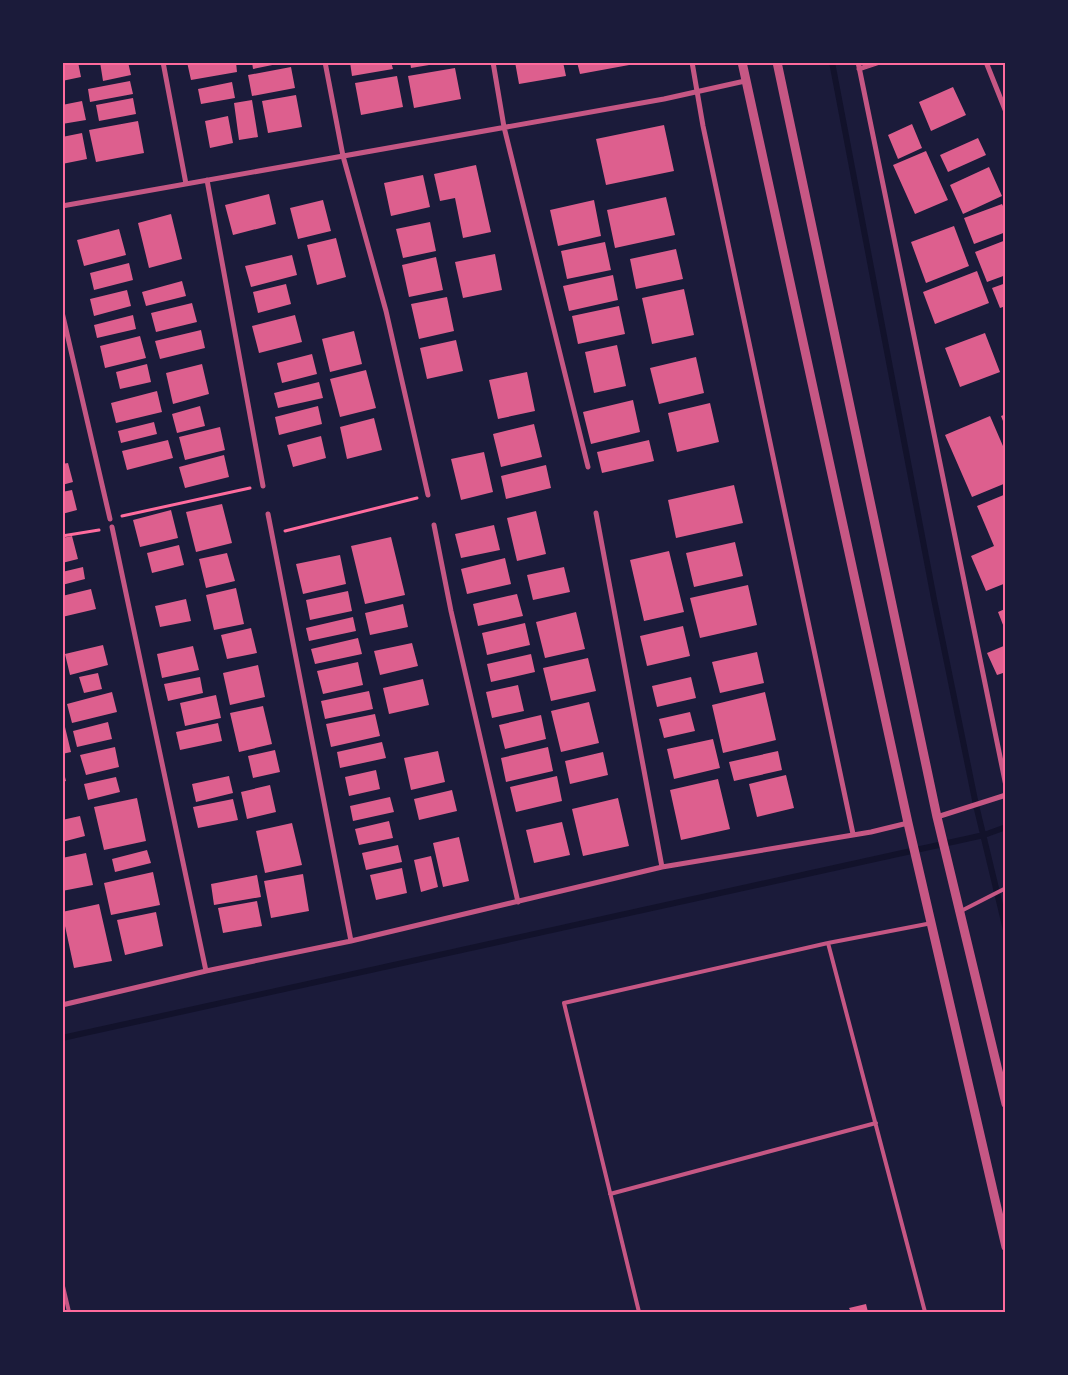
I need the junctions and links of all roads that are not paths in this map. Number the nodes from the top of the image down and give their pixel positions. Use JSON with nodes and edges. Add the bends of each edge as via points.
{"nodes":[{"id":1,"x":163,"y":62,"type":"edge"},
{"id":2,"x":325,"y":62,"type":"edge"},
{"id":3,"x":493,"y":62,"type":"edge"},
{"id":4,"x":692,"y":62,"type":"edge"},
{"id":5,"x":742,"y":62,"type":"edge"},
{"id":6,"x":777,"y":62,"type":"edge"},
{"id":7,"x":858,"y":62,"type":"edge"},
{"id":8,"x":880,"y":62,"type":"edge"},
{"id":9,"x":986,"y":62,"type":"edge"},
{"id":10,"x":859,"y":69,"type":"junction"},
{"id":11,"x":741,"y":82,"type":"junction"},
{"id":12,"x":696,"y":93,"type":"junction"},
{"id":13,"x":1006,"y":112,"type":"edge"},
{"id":14,"x":504,"y":127,"type":"junction"},
{"id":15,"x":342,"y":156,"type":"junction"},
{"id":16,"x":207,"y":180,"type":"junction"},
{"id":17,"x":186,"y":184,"type":"junction"},
{"id":18,"x":62,"y":206,"type":"edge"},
{"id":19,"x":62,"y":312,"type":"edge"},
{"id":20,"x":588,"y":467,"type":"dead end"},
{"id":21,"x":263,"y":486,"type":"road end"},
{"id":22,"x":428,"y":496,"type":"road end"},
{"id":23,"x":596,"y":513,"type":"dead end"},
{"id":24,"x":268,"y":514,"type":"dead end"},
{"id":25,"x":110,"y":519,"type":"road end"},
{"id":26,"x":434,"y":525,"type":"dead end"},
{"id":27,"x":112,"y":527,"type":"road end"},
{"id":28,"x":1006,"y":786,"type":"edge"},
{"id":29,"x":1006,"y":795,"type":"edge"},
{"id":30,"x":941,"y":818,"type":"junction"},
{"id":31,"x":908,"y":823,"type":"junction"},
{"id":32,"x":853,"y":834,"type":"junction"},
{"id":33,"x":662,"y":867,"type":"junction"},
{"id":34,"x":1006,"y":888,"type":"edge"},
{"id":35,"x":518,"y":902,"type":"junction"},
{"id":36,"x":960,"y":912,"type":"junction"},
{"id":37,"x":932,"y":923,"type":"junction"},
{"id":38,"x":350,"y":941,"type":"junction"},
{"id":39,"x":828,"y":943,"type":"junction"},
{"id":40,"x":206,"y":971,"type":"junction"},
{"id":41,"x":62,"y":1005,"type":"edge"},
{"id":42,"x":1006,"y":1104,"type":"edge"},
{"id":43,"x":876,"y":1124,"type":"junction"},
{"id":44,"x":610,"y":1194,"type":"junction"},
{"id":45,"x":1006,"y":1247,"type":"edge"},
{"id":46,"x":62,"y":1282,"type":"edge"},
{"id":47,"x":69,"y":1312,"type":"edge"},
{"id":48,"x":640,"y":1312,"type":"edge"},
{"id":49,"x":925,"y":1312,"type":"edge"}],
"edges":[{"from":1,"to":17,"type":"street"},
{"from":2,"to":15,"type":"street"},
{"from":3,"to":14,"type":"street"},
{"from":4,"to":12,"type":"street"},
{"from":5,"to":11,"type":"street"},
{"from":6,"to":30,"type":"street"},
{"from":7,"to":10,"type":"street"},
{"from":8,"to":10,"type":"street"},
{"from":9,"to":13,"type":"street"},
{"from":10,"to":28,"type":"street"},
{"from":11,"to":12,"type":"street"},
{"from":11,"to":31,"type":"street"},
{"from":12,"to":14,"type":"street"},
{"from":12,"to":32,"type":"street"},
{"from":14,"to":15,"type":"street"},
{"from":14,"to":20,"type":"street"},
{"from":15,"to":16,"type":"street"},
{"from":15,"to":22,"type":"street","via":[[386,311]]},
{"from":16,"to":17,"type":"street"},
{"from":16,"to":21,"type":"street"},
{"from":17,"to":18,"type":"street"},
{"from":19,"to":25,"type":"street"},
{"from":23,"to":33,"type":"street"},
{"from":24,"to":38,"type":"street"},
{"from":26,"to":35,"type":"street"},
{"from":27,"to":40,"type":"street"},
{"from":29,"to":30,"type":"street"},
{"from":30,"to":36,"type":"street"},
{"from":31,"to":32,"type":"street"},
{"from":31,"to":37,"type":"street"},
{"from":32,"to":33,"type":"street"},
{"from":33,"to":35,"type":"street"},
{"from":34,"to":36,"type":"lane"},
{"from":35,"to":38,"type":"street"},
{"from":36,"to":42,"type":"street"},
{"from":37,"to":39,"type":"lane"},
{"from":37,"to":45,"type":"street"},
{"from":38,"to":40,"type":"street"},
{"from":39,"to":43,"type":"lane"},
{"from":39,"to":44,"type":"lane","via":[[564,1003]]},
{"from":40,"to":41,"type":"street"},
{"from":43,"to":44,"type":"lane"},
{"from":43,"to":49,"type":"lane"},
{"from":44,"to":48,"type":"lane"},
{"from":46,"to":47,"type":"lane"}]}
